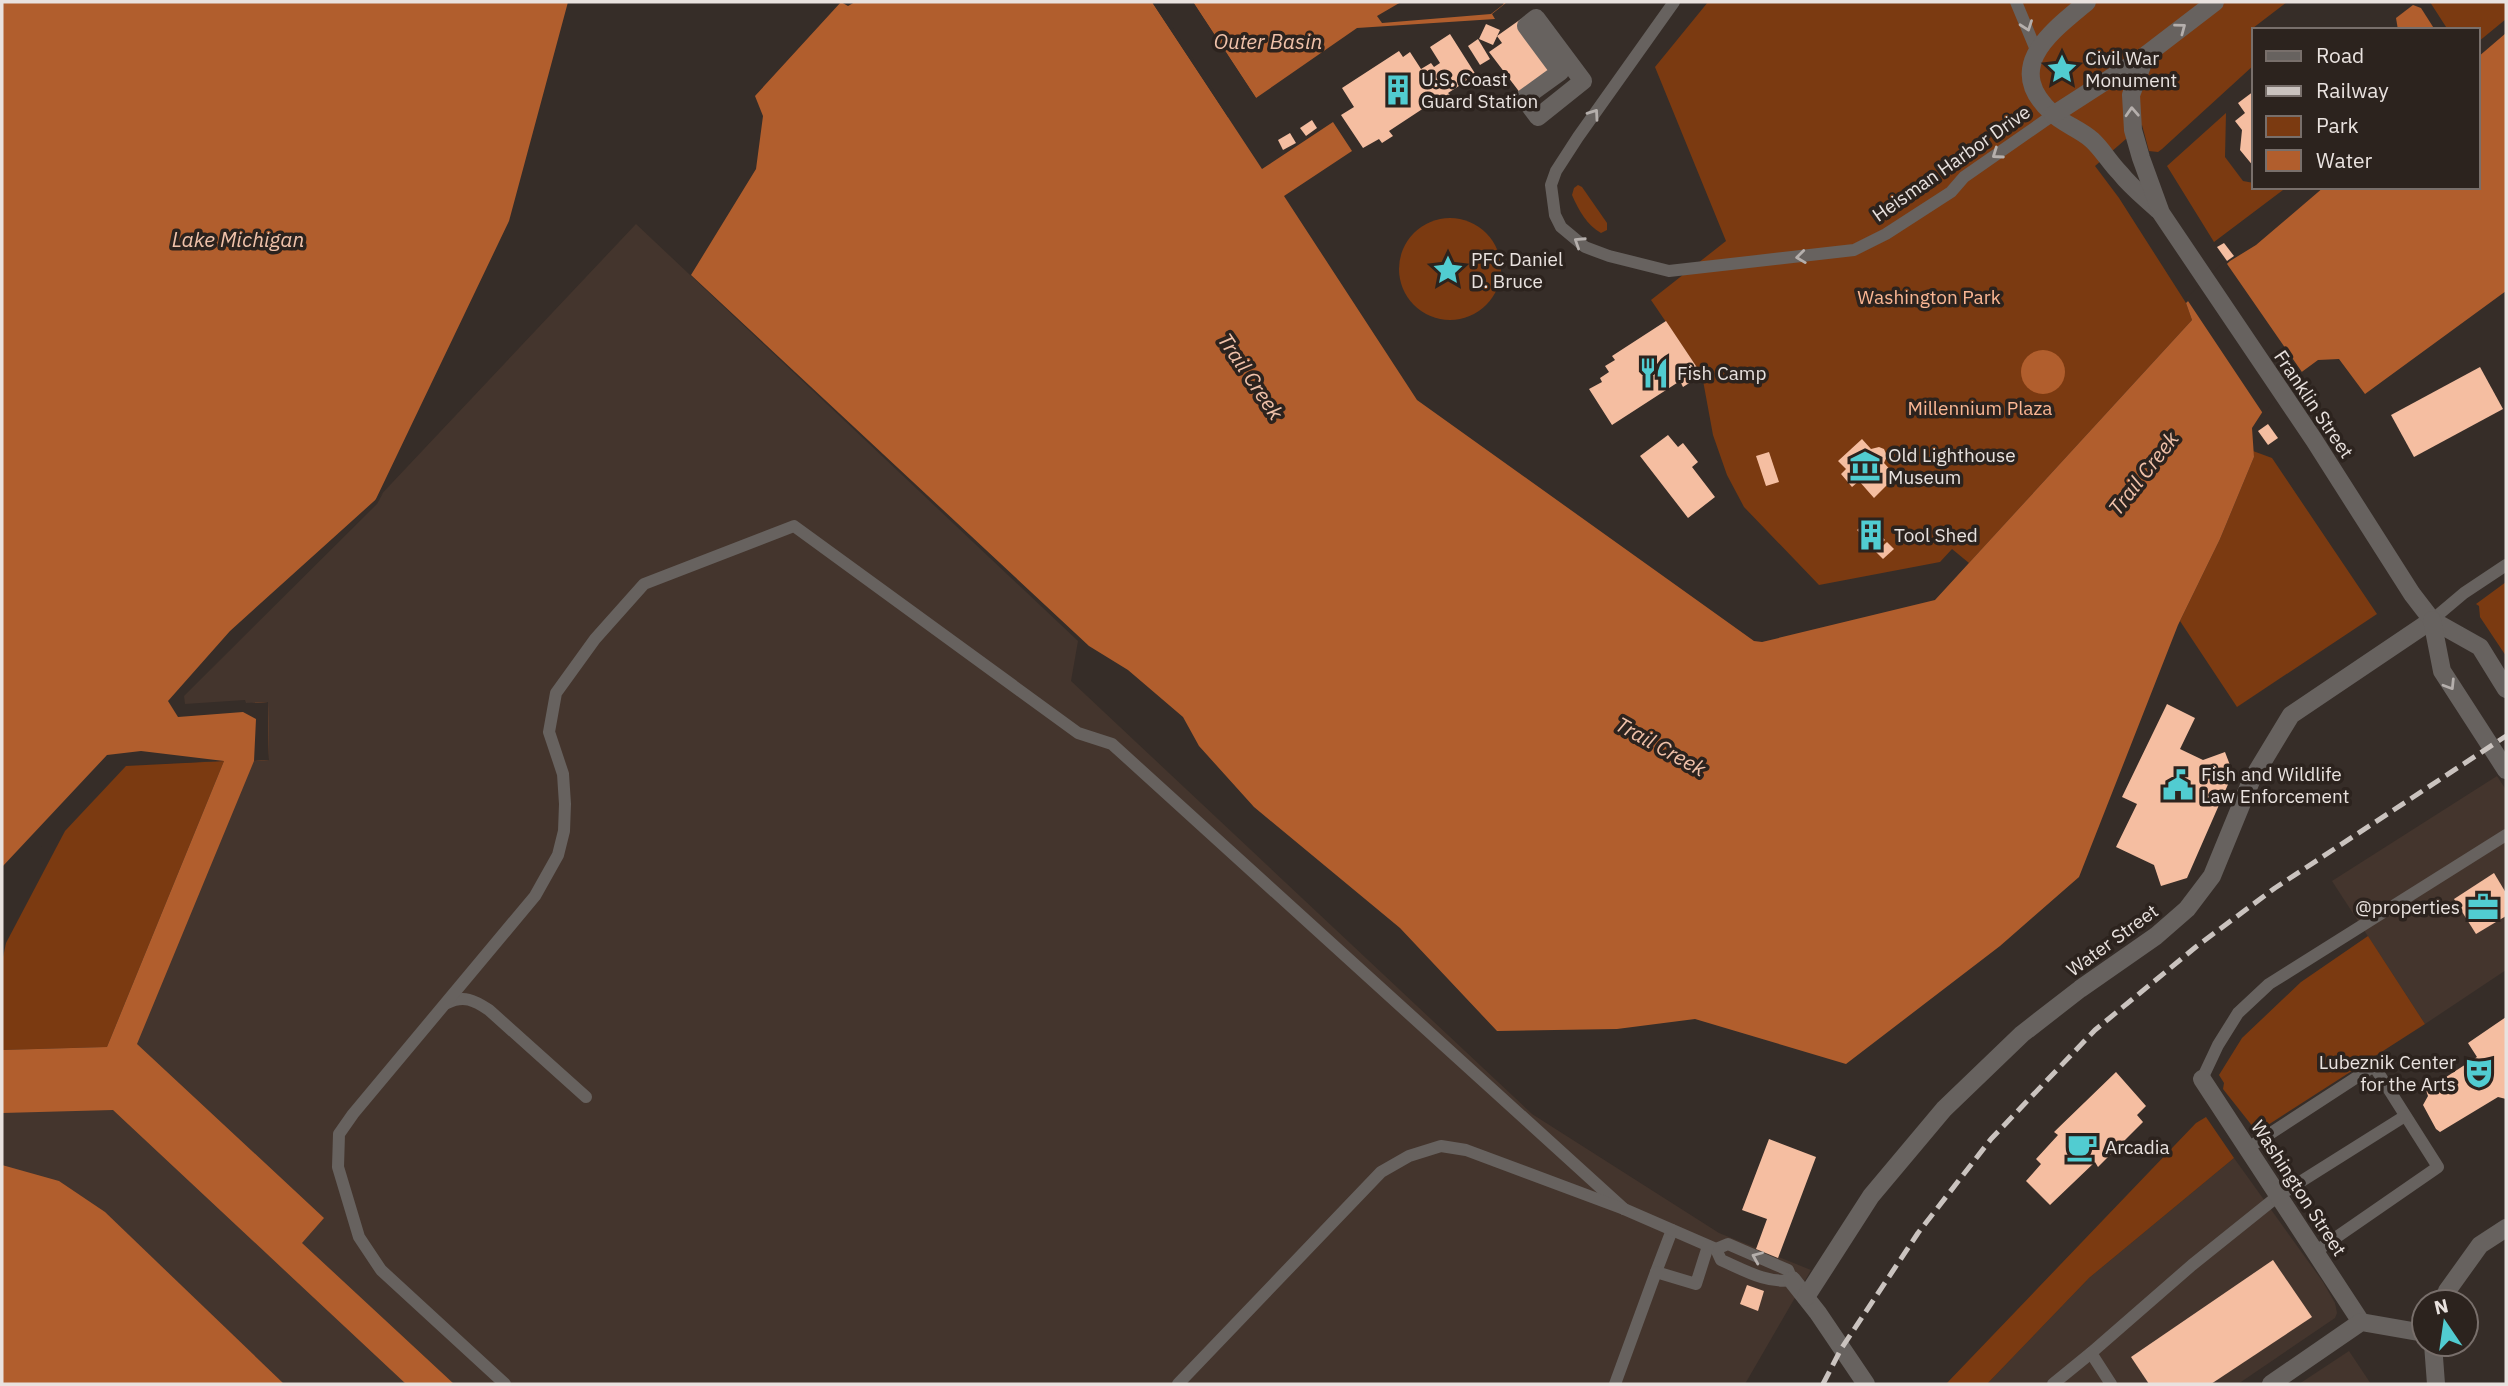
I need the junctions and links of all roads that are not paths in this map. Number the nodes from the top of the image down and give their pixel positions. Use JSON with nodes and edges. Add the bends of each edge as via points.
{"nodes":[{"id":1,"x":1674,"y":2,"type":"edge"},
{"id":2,"x":2016,"y":2,"type":"edge"},
{"id":3,"x":2087,"y":2,"type":"edge"},
{"id":4,"x":2215,"y":2,"type":"edge"},
{"id":5,"x":2036,"y":50,"type":"junction"},
{"id":6,"x":2146,"y":55,"type":"junction"},
{"id":7,"x":1524,"y":98,"type":"joint"},
{"id":8,"x":2053,"y":115,"type":"junction"},
{"id":9,"x":2161,"y":213,"type":"junction"},
{"id":10,"x":2506,"y":565,"type":"edge"},
{"id":11,"x":2432,"y":620,"type":"junction"},
{"id":12,"x":2506,"y":689,"type":"edge"},
{"id":13,"x":2506,"y":770,"type":"edge"},
{"id":14,"x":2506,"y":835,"type":"edge"},
{"id":15,"x":447,"y":1003,"type":"junction"},
{"id":16,"x":2202,"y":1079,"type":"joint"},
{"id":17,"x":586,"y":1097,"type":"dead end"},
{"id":18,"x":2405,"y":1116,"type":"junction"},
{"id":19,"x":2248,"y":1148,"type":"junction"},
{"id":20,"x":2278,"y":1196,"type":"junction"},
{"id":21,"x":1624,"y":1209,"type":"junction"},
{"id":22,"x":2506,"y":1228,"type":"edge"},
{"id":23,"x":1672,"y":1230,"type":"junction"},
{"id":24,"x":1712,"y":1247,"type":"junction"},
{"id":25,"x":2315,"y":1252,"type":"junction"},
{"id":26,"x":1656,"y":1272,"type":"junction"},
{"id":27,"x":1792,"y":1280,"type":"joint"},
{"id":28,"x":2449,"y":1288,"type":"edge"},
{"id":29,"x":1806,"y":1297,"type":"junction"},
{"id":30,"x":2361,"y":1322,"type":"junction"},
{"id":31,"x":2410,"y":1331,"type":"edge"},
{"id":32,"x":2091,"y":1353,"type":"junction"},
{"id":33,"x":2434,"y":1358,"type":"edge"},
{"id":34,"x":505,"y":1384,"type":"edge"},
{"id":35,"x":1178,"y":1384,"type":"edge"},
{"id":36,"x":1615,"y":1384,"type":"edge"},
{"id":37,"x":1866,"y":1384,"type":"edge"},
{"id":38,"x":2053,"y":1384,"type":"edge"},
{"id":39,"x":2111,"y":1384,"type":"edge"},
{"id":40,"x":2271,"y":1384,"type":"edge"},
{"id":41,"x":2436,"y":1384,"type":"edge"}],
"edges":[{"from":8,"to":1,"type":"lane","name":"Heisman Harbor Drive","one_way":true,"via":[[1964,177],[1951,192],[1854,250],[1669,271],[1609,256],[1585,247],[1561,228],[1550,185],[1578,137]]},
{"from":2,"to":5,"type":"lane","one_way":true},
{"from":3,"to":5,"type":"street"},
{"from":6,"to":4,"type":"street","one_way":true},
{"from":5,"to":8,"type":"street","via":[[2031,63],[2035,92]]},
{"from":6,"to":8,"type":"street"},
{"from":9,"to":6,"type":"street","name":"Franklin Street","one_way":true,"via":[[2133,130],[2132,95]]},
{"from":7,"to":7,"type":"street","via":[[1538,117],[1583,81],[1536,18],[1525,26],[1560,72]]},
{"from":8,"to":9,"type":"street","name":"Franklin Street","via":[[2092,140]]},
{"from":9,"to":11,"type":"street","name":"Franklin Street"},
{"from":10,"to":11,"type":"lane"},
{"from":11,"to":12,"type":"street","name":"Franklin Street","via":[[2480,648]]},
{"from":11,"to":13,"type":"street","name":"Franklin Street","one_way":true,"via":[[2442,671]]},
{"from":11,"to":29,"type":"street","name":"Water Street","via":[[2291,715],[2251,781],[2212,876],[2187,909],[2022,1034],[1944,1109],[1871,1196]]},
{"from":14,"to":16,"type":"lane","via":[[2269,984],[2238,1013]]},
{"from":15,"to":17,"type":"lane","via":[[457,998],[473,1000],[489,1010]]},
{"from":15,"to":21,"type":"lane","via":[[535,896],[558,855],[564,831],[564,774],[549,732],[556,693],[595,639],[644,584],[794,526],[1078,733],[1112,744]]},
{"from":15,"to":34,"type":"lane","via":[[339,1134],[338,1167],[359,1237],[381,1270]]},
{"from":16,"to":19,"type":"street","name":"Washington Street"},
{"from":18,"to":19,"type":"lane","via":[[2374,1066]]},
{"from":18,"to":20,"type":"lane"},
{"from":18,"to":25,"type":"lane","via":[[2438,1167]]},
{"from":19,"to":20,"type":"street","name":"Washington Street"},
{"from":20,"to":25,"type":"street","name":"Washington Street"},
{"from":20,"to":32,"type":"lane"},
{"from":21,"to":23,"type":"lane"},
{"from":21,"to":35,"type":"lane","via":[[1466,1150],[1441,1146],[1409,1156],[1381,1172]]},
{"from":22,"to":28,"type":"street","via":[[2480,1245]]},
{"from":23,"to":24,"type":"lane"},
{"from":23,"to":26,"type":"lane"},
{"from":24,"to":26,"type":"lane","via":[[1696,1284]]},
{"from":24,"to":27,"type":"lane","via":[[1721,1260],[1777,1283]]},
{"from":25,"to":30,"type":"street","name":"Washington Street"},
{"from":26,"to":36,"type":"lane"},
{"from":27,"to":29,"type":"street"},
{"from":29,"to":37,"type":"street"},
{"from":30,"to":31,"type":"street"},
{"from":30,"to":40,"type":"street"},
{"from":32,"to":38,"type":"lane"},
{"from":32,"to":39,"type":"lane"},
{"from":33,"to":41,"type":"street"}]}
